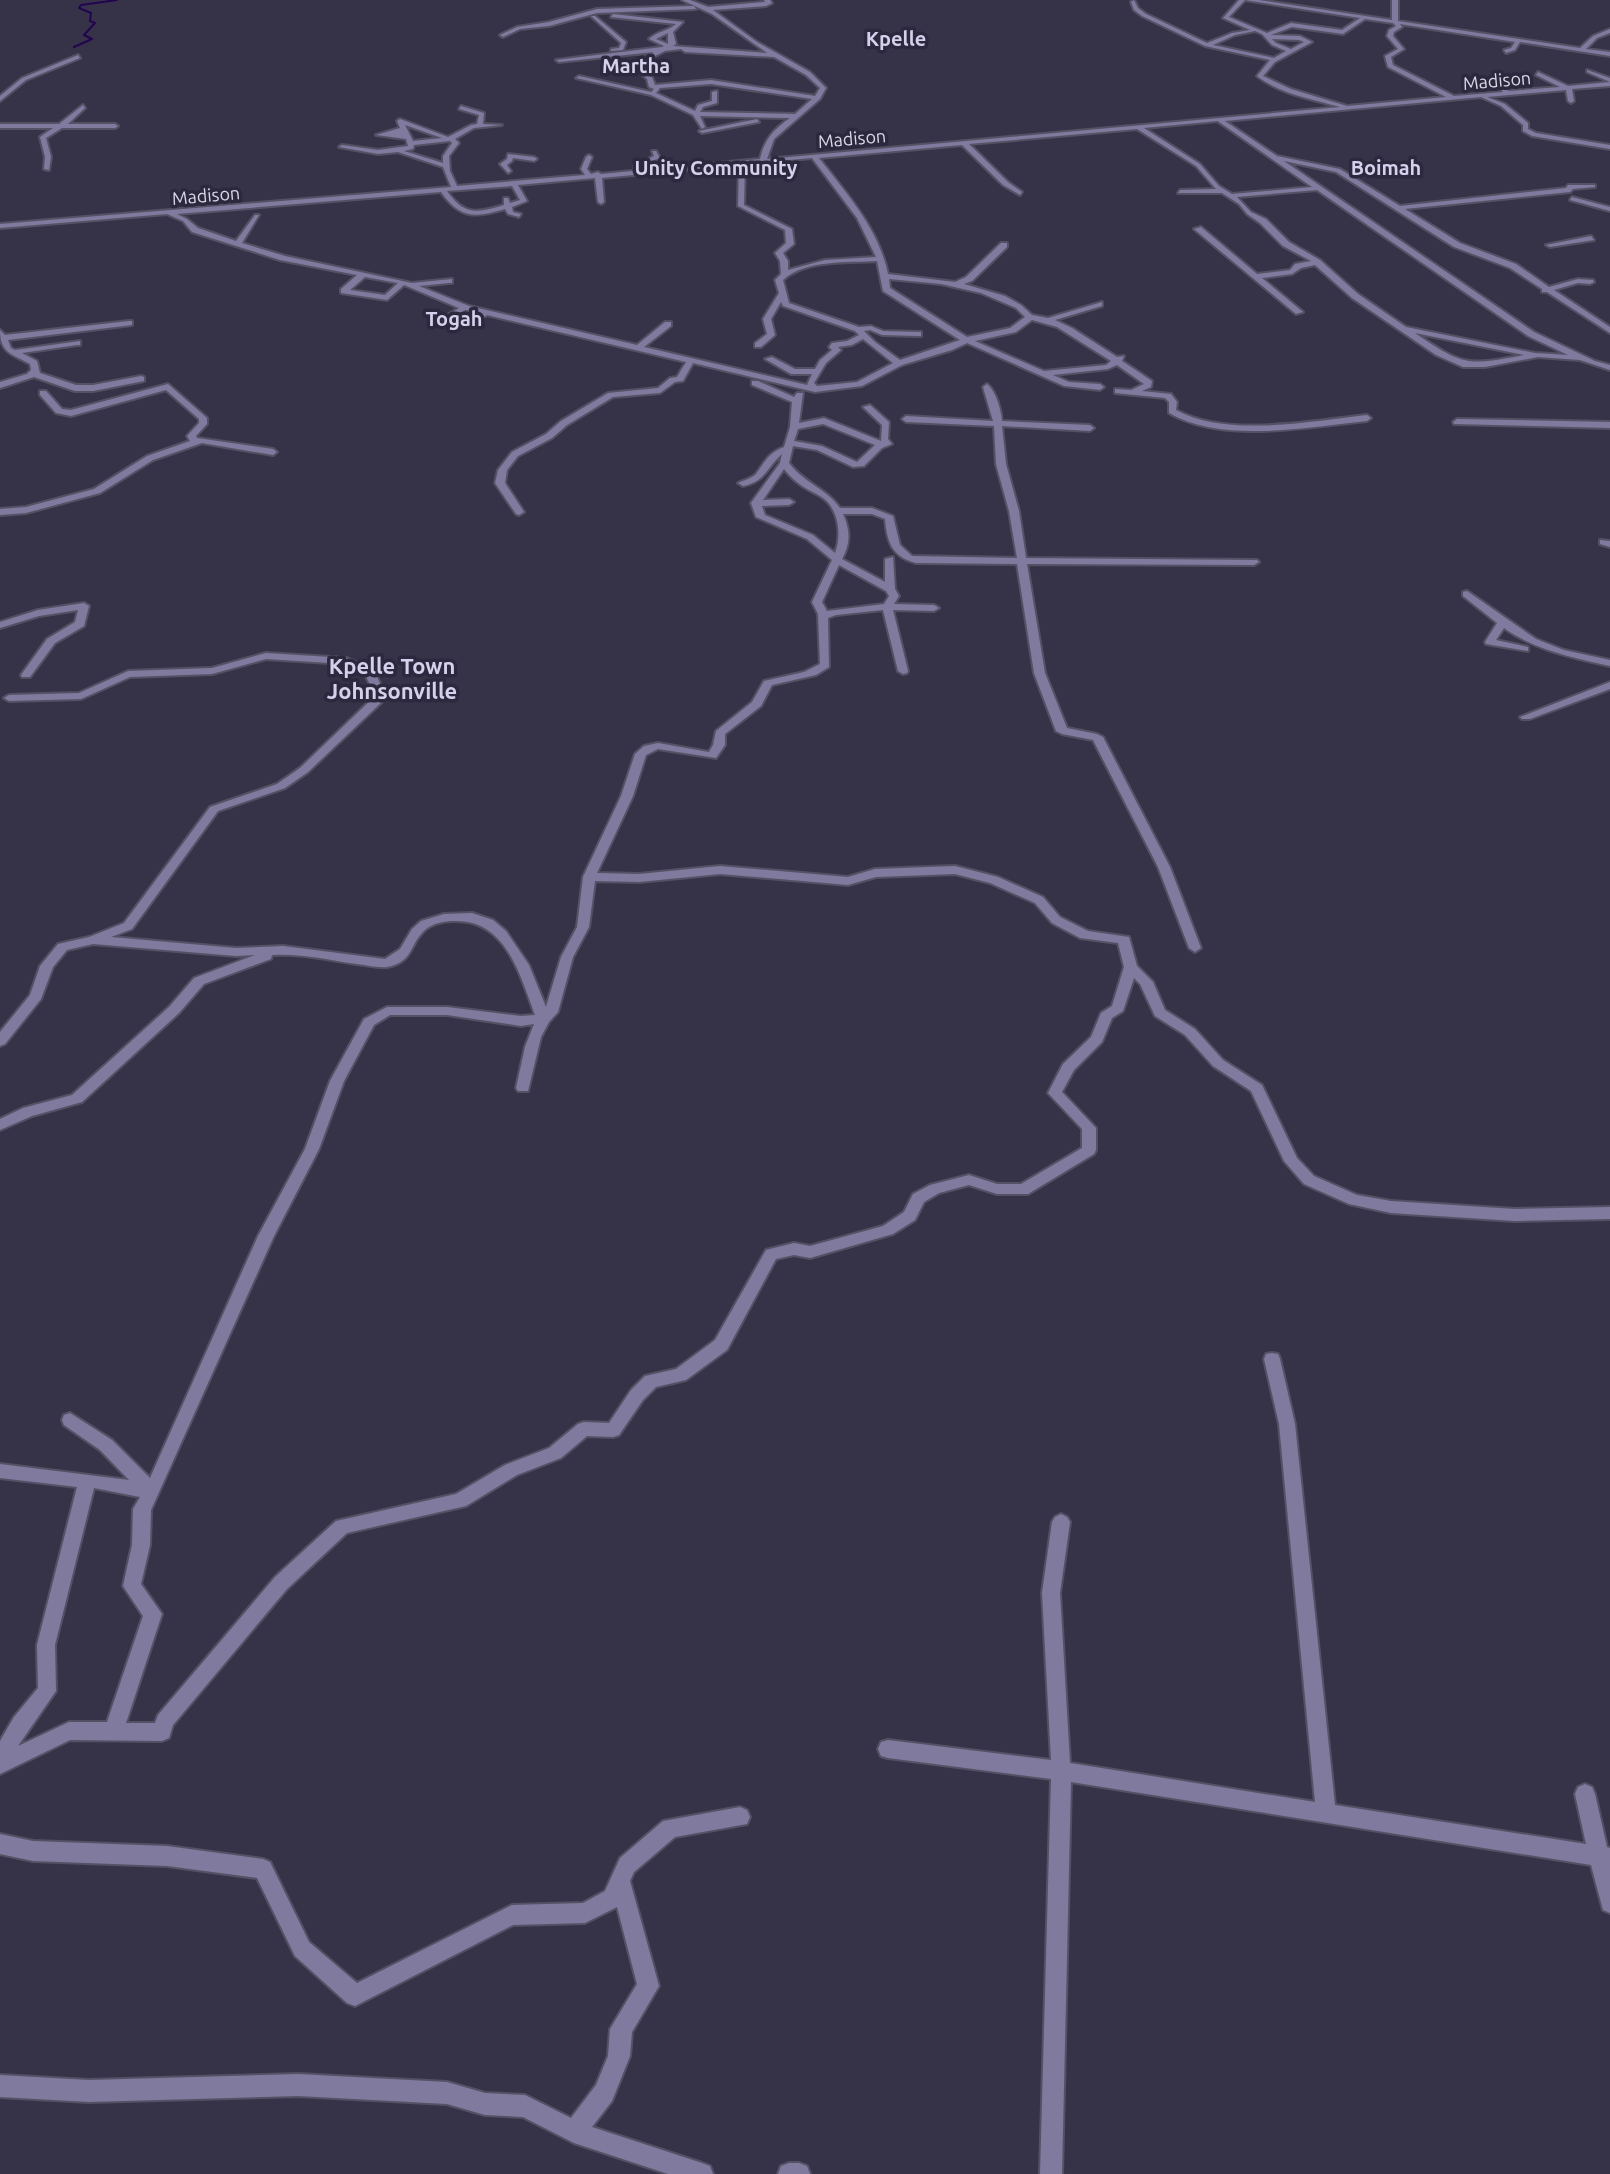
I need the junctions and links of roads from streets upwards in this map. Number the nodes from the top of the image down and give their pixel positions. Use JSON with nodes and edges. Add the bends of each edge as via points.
{"nodes":[{"id":1,"x":685,"y":0,"type":"edge"},
{"id":2,"x":767,"y":0,"type":"edge"},
{"id":3,"x":1245,"y":0,"type":"edge"},
{"id":4,"x":1395,"y":0,"type":"edge"},
{"id":5,"x":1134,"y":2,"type":"edge"},
{"id":6,"x":694,"y":8,"type":"dead end"},
{"id":7,"x":708,"y":9,"type":"junction"},
{"id":8,"x":585,"y":15,"type":"junction"},
{"id":9,"x":593,"y":17,"type":"junction"},
{"id":10,"x":1365,"y":17,"type":"junction"},
{"id":11,"x":1395,"y":22,"type":"junction"},
{"id":12,"x":671,"y":31,"type":"junction"},
{"id":13,"x":1258,"y":31,"type":"junction"},
{"id":14,"x":1610,"y":31,"type":"edge"},
{"id":15,"x":503,"y":35,"type":"dead end"},
{"id":16,"x":1269,"y":36,"type":"junction"},
{"id":17,"x":1519,"y":40,"type":"junction"},
{"id":18,"x":1207,"y":45,"type":"junction"},
{"id":19,"x":668,"y":48,"type":"junction"},
{"id":20,"x":1582,"y":49,"type":"junction"},
{"id":21,"x":613,"y":50,"type":"dead end"},
{"id":22,"x":1291,"y":51,"type":"junction"},
{"id":23,"x":1506,"y":51,"type":"dead end"},
{"id":24,"x":703,"y":52,"type":"junction"},
{"id":25,"x":1610,"y":54,"type":"edge"},
{"id":26,"x":647,"y":56,"type":"junction"},
{"id":27,"x":778,"y":56,"type":"junction"},
{"id":28,"x":78,"y":57,"type":"dead end"},
{"id":29,"x":627,"y":58,"type":"dead end"},
{"id":30,"x":559,"y":60,"type":"dead end"},
{"id":31,"x":1276,"y":60,"type":"junction"},
{"id":32,"x":1589,"y":71,"type":"dead end"},
{"id":33,"x":1538,"y":74,"type":"dead end"},
{"id":34,"x":579,"y":78,"type":"dead end"},
{"id":35,"x":1494,"y":78,"type":"dead end"},
{"id":36,"x":1610,"y":82,"type":"edge"},
{"id":37,"x":654,"y":89,"type":"junction"},
{"id":38,"x":1569,"y":89,"type":"junction"},
{"id":39,"x":715,"y":92,"type":"dead end"},
{"id":40,"x":1508,"y":94,"type":"junction"},
{"id":41,"x":1480,"y":97,"type":"junction"},
{"id":42,"x":818,"y":98,"type":"junction"},
{"id":43,"x":0,"y":99,"type":"edge"},
{"id":44,"x":1455,"y":99,"type":"junction"},
{"id":45,"x":1305,"y":101,"type":"dead end"},
{"id":46,"x":1571,"y":101,"type":"dead end"},
{"id":47,"x":83,"y":107,"type":"dead end"},
{"id":48,"x":461,"y":108,"type":"dead end"},
{"id":49,"x":1346,"y":110,"type":"junction"},
{"id":50,"x":1316,"y":112,"type":"junction"},
{"id":51,"x":695,"y":114,"type":"junction"},
{"id":52,"x":793,"y":118,"type":"junction"},
{"id":53,"x":1221,"y":121,"type":"junction"},
{"id":54,"x":61,"y":125,"type":"junction"},
{"id":55,"x":480,"y":125,"type":"junction"},
{"id":56,"x":499,"y":125,"type":"dead end"},
{"id":57,"x":0,"y":126,"type":"edge"},
{"id":58,"x":115,"y":126,"type":"dead end"},
{"id":59,"x":1137,"y":127,"type":"junction"},
{"id":60,"x":450,"y":139,"type":"junction"},
{"id":61,"x":409,"y":142,"type":"junction"},
{"id":62,"x":964,"y":143,"type":"junction"},
{"id":63,"x":342,"y":147,"type":"dead end"},
{"id":64,"x":1610,"y":147,"type":"edge"},
{"id":65,"x":654,"y":152,"type":"dead end"},
{"id":66,"x":814,"y":156,"type":"junction"},
{"id":67,"x":589,"y":157,"type":"dead end"},
{"id":68,"x":1274,"y":158,"type":"junction"},
{"id":69,"x":534,"y":159,"type":"dead end"},
{"id":70,"x":763,"y":160,"type":"junction"},
{"id":71,"x":742,"y":162,"type":"junction"},
{"id":72,"x":446,"y":166,"type":"junction"},
{"id":73,"x":47,"y":169,"type":"dead end"},
{"id":74,"x":508,"y":171,"type":"dead end"},
{"id":75,"x":636,"y":171,"type":"junction"},
{"id":76,"x":598,"y":174,"type":"junction"},
{"id":77,"x":588,"y":175,"type":"junction"},
{"id":78,"x":450,"y":177,"type":"junction"},
{"id":79,"x":489,"y":181,"type":"dead end"},
{"id":80,"x":514,"y":184,"type":"junction"},
{"id":81,"x":497,"y":185,"type":"junction"},
{"id":82,"x":1593,"y":186,"type":"dead end"},
{"id":83,"x":1319,"y":188,"type":"junction"},
{"id":84,"x":455,"y":189,"type":"junction"},
{"id":85,"x":443,"y":190,"type":"junction"},
{"id":86,"x":1180,"y":192,"type":"dead end"},
{"id":87,"x":1570,"y":192,"type":"junction"},
{"id":88,"x":1020,"y":193,"type":"dead end"},
{"id":89,"x":1227,"y":194,"type":"junction"},
{"id":90,"x":601,"y":202,"type":"dead end"},
{"id":91,"x":509,"y":204,"type":"junction"},
{"id":92,"x":1398,"y":208,"type":"junction"},
{"id":93,"x":1610,"y":209,"type":"edge"},
{"id":94,"x":170,"y":213,"type":"junction"},
{"id":95,"x":519,"y":215,"type":"dead end"},
{"id":96,"x":257,"y":216,"type":"dead end"},
{"id":97,"x":209,"y":218,"type":"dead end"},
{"id":98,"x":0,"y":226,"type":"edge"},
{"id":99,"x":1198,"y":229,"type":"dead end"},
{"id":100,"x":207,"y":234,"type":"junction"},
{"id":101,"x":1591,"y":238,"type":"dead end"},
{"id":102,"x":238,"y":243,"type":"junction"},
{"id":103,"x":1004,"y":245,"type":"dead end"},
{"id":104,"x":1550,"y":245,"type":"dead end"},
{"id":105,"x":879,"y":259,"type":"junction"},
{"id":106,"x":1317,"y":262,"type":"junction"},
{"id":107,"x":319,"y":266,"type":"junction"},
{"id":108,"x":784,"y":273,"type":"junction"},
{"id":109,"x":362,"y":275,"type":"junction"},
{"id":110,"x":313,"y":276,"type":"dead end"},
{"id":111,"x":885,"y":276,"type":"junction"},
{"id":112,"x":1257,"y":276,"type":"junction"},
{"id":113,"x":449,"y":281,"type":"dead end"},
{"id":114,"x":1590,"y":282,"type":"dead end"},
{"id":115,"x":407,"y":284,"type":"junction"},
{"id":116,"x":952,"y":286,"type":"junction"},
{"id":117,"x":1545,"y":290,"type":"junction"},
{"id":118,"x":783,"y":293,"type":"junction"},
{"id":119,"x":1099,"y":304,"type":"dead end"},
{"id":120,"x":465,"y":307,"type":"junction"},
{"id":121,"x":1299,"y":312,"type":"dead end"},
{"id":122,"x":496,"y":315,"type":"junction"},
{"id":123,"x":1030,"y":317,"type":"junction"},
{"id":124,"x":1051,"y":319,"type":"junction"},
{"id":125,"x":129,"y":323,"type":"dead end"},
{"id":126,"x":668,"y":324,"type":"dead end"},
{"id":127,"x":1402,"y":328,"type":"junction"},
{"id":128,"x":1610,"y":331,"type":"edge"},
{"id":129,"x":860,"y":332,"type":"junction"},
{"id":130,"x":918,"y":334,"type":"dead end"},
{"id":131,"x":1,"y":335,"type":"edge"},
{"id":132,"x":966,"y":340,"type":"junction"},
{"id":133,"x":1544,"y":341,"type":"junction"},
{"id":134,"x":77,"y":343,"type":"dead end"},
{"id":135,"x":1496,"y":344,"type":"junction"},
{"id":136,"x":758,"y":345,"type":"dead end"},
{"id":137,"x":638,"y":348,"type":"junction"},
{"id":138,"x":15,"y":352,"type":"junction"},
{"id":139,"x":1570,"y":353,"type":"junction"},
{"id":140,"x":1538,"y":355,"type":"junction"},
{"id":141,"x":1559,"y":357,"type":"junction"},
{"id":142,"x":1581,"y":358,"type":"junction"},
{"id":143,"x":769,"y":359,"type":"dead end"},
{"id":144,"x":1123,"y":359,"type":"junction"},
{"id":145,"x":690,"y":362,"type":"junction"},
{"id":146,"x":899,"y":363,"type":"junction"},
{"id":147,"x":1610,"y":368,"type":"edge"},
{"id":148,"x":34,"y":371,"type":"junction"},
{"id":149,"x":818,"y":371,"type":"junction"},
{"id":150,"x":1041,"y":373,"type":"junction"},
{"id":151,"x":747,"y":374,"type":"junction"},
{"id":152,"x":141,"y":379,"type":"dead end"},
{"id":153,"x":0,"y":385,"type":"edge"},
{"id":154,"x":987,"y":387,"type":"dead end"},
{"id":155,"x":1100,"y":387,"type":"dead end"},
{"id":156,"x":809,"y":388,"type":"junction"},
{"id":157,"x":1118,"y":391,"type":"dead end"},
{"id":158,"x":1134,"y":391,"type":"junction"},
{"id":159,"x":43,"y":393,"type":"dead end"},
{"id":160,"x":796,"y":401,"type":"junction"},
{"id":161,"x":867,"y":407,"type":"dead end"},
{"id":162,"x":1367,"y":418,"type":"dead end"},
{"id":163,"x":906,"y":419,"type":"dead end"},
{"id":164,"x":1457,"y":422,"type":"dead end"},
{"id":165,"x":997,"y":423,"type":"junction"},
{"id":166,"x":1610,"y":425,"type":"edge"},
{"id":167,"x":794,"y":427,"type":"junction"},
{"id":168,"x":1090,"y":428,"type":"dead end"},
{"id":169,"x":195,"y":442,"type":"junction"},
{"id":170,"x":881,"y":444,"type":"junction"},
{"id":171,"x":790,"y":446,"type":"junction"},
{"id":172,"x":273,"y":452,"type":"dead end"},
{"id":173,"x":784,"y":463,"type":"junction"},
{"id":174,"x":743,"y":483,"type":"dead end"},
{"id":175,"x":58,"y":489,"type":"dead end"},
{"id":176,"x":789,"y":502,"type":"dead end"},
{"id":177,"x":756,"y":503,"type":"junction"},
{"id":178,"x":837,"y":511,"type":"junction"},
{"id":179,"x":519,"y":512,"type":"dead end"},
{"id":180,"x":890,"y":559,"type":"dead end"},
{"id":181,"x":839,"y":561,"type":"junction"},
{"id":182,"x":1022,"y":562,"type":"junction"},
{"id":183,"x":1254,"y":562,"type":"dead end"},
{"id":184,"x":890,"y":589,"type":"junction"},
{"id":185,"x":1467,"y":594,"type":"dead end"},
{"id":186,"x":887,"y":607,"type":"junction"},
{"id":187,"x":934,"y":608,"type":"dead end"},
{"id":188,"x":823,"y":617,"type":"junction"},
{"id":189,"x":1502,"y":622,"type":"junction"},
{"id":190,"x":0,"y":625,"type":"edge"},
{"id":191,"x":1524,"y":649,"type":"dead end"},
{"id":192,"x":1610,"y":663,"type":"edge"},
{"id":193,"x":903,"y":671,"type":"dead end"},
{"id":194,"x":26,"y":675,"type":"dead end"},
{"id":195,"x":1610,"y":685,"type":"edge"},
{"id":196,"x":9,"y":698,"type":"dead end"},
{"id":197,"x":1526,"y":717,"type":"dead end"},
{"id":198,"x":589,"y":877,"type":"junction"},
{"id":199,"x":93,"y":940,"type":"junction"},
{"id":200,"x":1195,"y":948,"type":"dead end"},
{"id":201,"x":283,"y":950,"type":"junction"},
{"id":202,"x":1131,"y":967,"type":"junction"},
{"id":203,"x":543,"y":1018,"type":"junction"},
{"id":204,"x":0,"y":1041,"type":"edge"},
{"id":205,"x":523,"y":1088,"type":"dead end"},
{"id":206,"x":0,"y":1125,"type":"edge"},
{"id":207,"x":1610,"y":1213,"type":"edge"},
{"id":208,"x":1272,"y":1359,"type":"dead end"},
{"id":209,"x":70,"y":1420,"type":"dead end"},
{"id":210,"x":0,"y":1471,"type":"edge"},
{"id":211,"x":87,"y":1480,"type":"junction"},
{"id":212,"x":152,"y":1492,"type":"junction"},
{"id":213,"x":1061,"y":1522,"type":"dead end"},
{"id":214,"x":113,"y":1732,"type":"junction"},
{"id":215,"x":888,"y":1749,"type":"dead end"},
{"id":216,"x":0,"y":1759,"type":"edge"},
{"id":217,"x":0,"y":1765,"type":"edge"},
{"id":218,"x":1061,"y":1771,"type":"junction"},
{"id":219,"x":1585,"y":1794,"type":"dead end"},
{"id":220,"x":1326,"y":1814,"type":"junction"},
{"id":221,"x":740,"y":1817,"type":"dead end"},
{"id":222,"x":0,"y":1844,"type":"edge"},
{"id":223,"x":1605,"y":1858,"type":"edge"},
{"id":224,"x":620,"y":1880,"type":"junction"},
{"id":225,"x":1610,"y":1903,"type":"edge"},
{"id":226,"x":0,"y":2086,"type":"edge"},
{"id":227,"x":574,"y":2132,"type":"junction"},
{"id":228,"x":702,"y":2174,"type":"edge"},
{"id":229,"x":789,"y":2174,"type":"edge"},
{"id":230,"x":799,"y":2174,"type":"edge"},
{"id":231,"x":1051,"y":2174,"type":"edge"}],
"edges":[{"from":1,"to":7,"type":"street"},
{"from":2,"to":7,"type":"street"},
{"from":3,"to":10,"type":"street"},
{"from":3,"to":13,"type":"street","via":[[1226,18]]},
{"from":4,"to":11,"type":"street"},
{"from":5,"to":18,"type":"street","via":[[1144,15]]},
{"from":6,"to":8,"type":"street","via":[[625,7]]},
{"from":7,"to":27,"type":"street"},
{"from":8,"to":9,"type":"street"},
{"from":8,"to":15,"type":"street"},
{"from":9,"to":12,"type":"street","via":[[681,23]]},
{"from":9,"to":21,"type":"street","via":[[624,43]]},
{"from":10,"to":11,"type":"street"},
{"from":10,"to":16,"type":"street","via":[[1343,32],[1291,25]]},
{"from":11,"to":17,"type":"street"},
{"from":11,"to":44,"type":"street","via":[[1399,27],[1390,36],[1401,49],[1388,56],[1392,68]]},
{"from":12,"to":19,"type":"street","via":[[675,41]]},
{"from":12,"to":19,"type":"street","via":[[652,39]]},
{"from":13,"to":16,"type":"street"},
{"from":13,"to":18,"type":"street"},
{"from":14,"to":20,"type":"street"},
{"from":16,"to":22,"type":"street"},
{"from":16,"to":22,"type":"street","via":[[1309,42]]},
{"from":17,"to":20,"type":"street"},
{"from":17,"to":23,"type":"street"},
{"from":18,"to":31,"type":"street"},
{"from":19,"to":24,"type":"street"},
{"from":19,"to":26,"type":"street"},
{"from":19,"to":30,"type":"street"},
{"from":20,"to":25,"type":"street"},
{"from":22,"to":31,"type":"street"},
{"from":24,"to":26,"type":"street"},
{"from":24,"to":27,"type":"street"},
{"from":26,"to":29,"type":"street"},
{"from":26,"to":37,"type":"street","via":[[633,65],[650,78]]},
{"from":27,"to":42,"type":"street","via":[[815,78],[823,88]]},
{"from":28,"to":43,"type":"street","via":[[24,79]]},
{"from":31,"to":49,"type":"street","via":[[1260,76],[1280,89],[1313,95]]},
{"from":32,"to":36,"type":"street"},
{"from":33,"to":38,"type":"street"},
{"from":34,"to":37,"type":"street"},
{"from":35,"to":40,"type":"street"},
{"from":36,"to":38,"type":"street","name":"Madison"},
{"from":37,"to":42,"type":"street","via":[[711,82]]},
{"from":37,"to":51,"type":"street"},
{"from":38,"to":40,"type":"street","name":"Madison"},
{"from":38,"to":46,"type":"street"},
{"from":39,"to":51,"type":"street","via":[[715,102],[700,106]]},
{"from":40,"to":41,"type":"street","name":"Madison"},
{"from":41,"to":44,"type":"street","name":"Madison"},
{"from":41,"to":64,"type":"street","via":[[1503,105],[1534,135]]},
{"from":42,"to":52,"type":"street"},
{"from":44,"to":49,"type":"street","name":"Madison"},
{"from":45,"to":50,"type":"street"},
{"from":47,"to":54,"type":"street"},
{"from":48,"to":55,"type":"street","via":[[482,114]]},
{"from":49,"to":50,"type":"street","name":"Madison"},
{"from":50,"to":53,"type":"street","name":"Madison"},
{"from":51,"to":52,"type":"street"},
{"from":51,"to":52,"type":"street","via":[[702,129]]},
{"from":52,"to":70,"type":"street","via":[[763,146]]},
{"from":53,"to":59,"type":"street","name":"Madison"},
{"from":53,"to":68,"type":"street"},
{"from":54,"to":57,"type":"street"},
{"from":54,"to":58,"type":"street"},
{"from":54,"to":73,"type":"street","via":[[43,137]]},
{"from":55,"to":56,"type":"street"},
{"from":55,"to":60,"type":"street"},
{"from":59,"to":62,"type":"street","name":"Madison"},
{"from":59,"to":89,"type":"street","via":[[1198,165]]},
{"from":60,"to":61,"type":"street"},
{"from":60,"to":61,"type":"street","via":[[400,121]]},
{"from":60,"to":72,"type":"street","via":[[456,143]]},
{"from":61,"to":63,"type":"street","via":[[397,151]]},
{"from":61,"to":72,"type":"street"},
{"from":62,"to":66,"type":"street","name":"Madison"},
{"from":62,"to":88,"type":"street"},
{"from":65,"to":75,"type":"street","via":[[658,157],[639,164]]},
{"from":66,"to":70,"type":"street","name":"Madison"},
{"from":66,"to":105,"type":"street","via":[[866,225]]},
{"from":67,"to":77,"type":"street","via":[[584,169]]},
{"from":68,"to":83,"type":"street"},
{"from":68,"to":92,"type":"street","via":[[1338,170]]},
{"from":69,"to":74,"type":"street","via":[[510,155],[503,164]]},
{"from":70,"to":71,"type":"street","name":"Madison"},
{"from":71,"to":75,"type":"street","name":"Madison"},
{"from":71,"to":108,"type":"street","via":[[741,206],[788,229],[790,244],[779,253]]},
{"from":72,"to":78,"type":"street"},
{"from":75,"to":76,"type":"street","name":"Madison"},
{"from":76,"to":77,"type":"street","name":"Madison"},
{"from":76,"to":90,"type":"street"},
{"from":77,"to":80,"type":"street","name":"Madison"},
{"from":78,"to":79,"type":"street"},
{"from":78,"to":84,"type":"street"},
{"from":80,"to":81,"type":"street","name":"Madison"},
{"from":80,"to":91,"type":"street","via":[[525,200]]},
{"from":81,"to":84,"type":"street","name":"Madison"},
{"from":81,"to":91,"type":"street"},
{"from":82,"to":87,"type":"street"},
{"from":83,"to":89,"type":"street"},
{"from":83,"to":133,"type":"street"},
{"from":84,"to":85,"type":"street","name":"Madison"},
{"from":85,"to":91,"type":"street","via":[[452,204],[468,213],[486,214]]},
{"from":85,"to":94,"type":"street","name":"Madison"},
{"from":86,"to":89,"type":"street"},
{"from":87,"to":92,"type":"street"},
{"from":87,"to":93,"type":"street"},
{"from":89,"to":106,"type":"street","via":[[1286,244]]},
{"from":91,"to":95,"type":"street","via":[[510,213]]},
{"from":92,"to":117,"type":"street","via":[[1457,245],[1501,260]]},
{"from":94,"to":98,"type":"street","name":"Madison"},
{"from":94,"to":100,"type":"street"},
{"from":96,"to":102,"type":"street"},
{"from":97,"to":100,"type":"street"},
{"from":99,"to":112,"type":"street"},
{"from":100,"to":102,"type":"street"},
{"from":101,"to":104,"type":"street"},
{"from":102,"to":107,"type":"street"},
{"from":103,"to":116,"type":"street","via":[[969,279]]},
{"from":105,"to":108,"type":"street","via":[[824,262]]},
{"from":105,"to":111,"type":"street"},
{"from":106,"to":112,"type":"street","via":[[1292,272]]},
{"from":106,"to":127,"type":"street"},
{"from":107,"to":109,"type":"street"},
{"from":107,"to":110,"type":"street"},
{"from":108,"to":118,"type":"street","via":[[779,280]]},
{"from":109,"to":115,"type":"street"},
{"from":109,"to":115,"type":"street","via":[[344,291],[387,298]]},
{"from":111,"to":116,"type":"street"},
{"from":111,"to":132,"type":"street","via":[[886,289]]},
{"from":112,"to":121,"type":"street"},
{"from":113,"to":115,"type":"street"},
{"from":114,"to":117,"type":"street"},
{"from":115,"to":120,"type":"street"},
{"from":116,"to":123,"type":"street","via":[[1010,301]]},
{"from":117,"to":128,"type":"street"},
{"from":118,"to":129,"type":"street","via":[[786,304]]},
{"from":118,"to":136,"type":"street","via":[[767,319],[771,335]]},
{"from":119,"to":124,"type":"street"},
{"from":120,"to":122,"type":"street"},
{"from":120,"to":122,"type":"street","via":[[446,320],[458,323]]},
{"from":122,"to":137,"type":"street"},
{"from":123,"to":124,"type":"street"},
{"from":123,"to":132,"type":"street","via":[[1013,330]]},
{"from":124,"to":144,"type":"street"},
{"from":125,"to":131,"type":"street"},
{"from":126,"to":137,"type":"street"},
{"from":127,"to":135,"type":"street"},
{"from":127,"to":140,"type":"street","via":[[1466,365]]},
{"from":129,"to":130,"type":"street","via":[[871,328]]},
{"from":129,"to":146,"type":"street"},
{"from":129,"to":149,"type":"street","via":[[849,343],[835,345],[837,350]]},
{"from":131,"to":138,"type":"street"},
{"from":132,"to":146,"type":"street"},
{"from":132,"to":150,"type":"street"},
{"from":133,"to":135,"type":"street"},
{"from":133,"to":139,"type":"street"},
{"from":134,"to":138,"type":"street"},
{"from":135,"to":140,"type":"street"},
{"from":137,"to":145,"type":"street"},
{"from":138,"to":148,"type":"street","via":[[34,363]]},
{"from":139,"to":141,"type":"street"},
{"from":139,"to":142,"type":"street"},
{"from":140,"to":141,"type":"street"},
{"from":141,"to":142,"type":"street"},
{"from":142,"to":147,"type":"street"},
{"from":143,"to":149,"type":"street","via":[[794,372]]},
{"from":144,"to":150,"type":"street","via":[[1108,367]]},
{"from":144,"to":158,"type":"street","via":[[1148,381]]},
{"from":145,"to":151,"type":"street"},
{"from":145,"to":179,"type":"street","via":[[680,379],[653,391],[611,395],[515,454],[500,483]]},
{"from":146,"to":156,"type":"street","via":[[859,384]]},
{"from":148,"to":152,"type":"street","via":[[75,388]]},
{"from":148,"to":153,"type":"street"},
{"from":149,"to":156,"type":"street"},
{"from":150,"to":155,"type":"street","via":[[1067,384]]},
{"from":151,"to":156,"type":"street"},
{"from":151,"to":160,"type":"street"},
{"from":154,"to":165,"type":"street"},
{"from":156,"to":160,"type":"street"},
{"from":157,"to":158,"type":"street"},
{"from":158,"to":162,"type":"street","via":[[1168,396],[1172,411],[1200,424],[1258,426]]},
{"from":159,"to":169,"type":"street","via":[[59,411],[71,413],[168,387],[203,418],[191,436]]},
{"from":160,"to":167,"type":"street"},
{"from":161,"to":170,"type":"street","via":[[886,424],[888,444]]},
{"from":163,"to":165,"type":"street"},
{"from":164,"to":166,"type":"street"},
{"from":165,"to":168,"type":"street"},
{"from":165,"to":182,"type":"street"},
{"from":167,"to":170,"type":"street","via":[[824,421]]},
{"from":167,"to":171,"type":"street"},
{"from":169,"to":172,"type":"street"},
{"from":169,"to":175,"type":"street","via":[[150,458],[97,491],[26,510],[0,512],[30,506]]},
{"from":170,"to":171,"type":"street","via":[[856,465],[819,448]]},
{"from":171,"to":173,"type":"street"},
{"from":171,"to":174,"type":"street","via":[[763,466],[753,481]]},
{"from":173,"to":177,"type":"street"},
{"from":173,"to":178,"type":"street","via":[[796,481],[826,495]]},
{"from":176,"to":177,"type":"street"},
{"from":177,"to":181,"type":"street","via":[[761,517],[810,537]]},
{"from":178,"to":181,"type":"street","via":[[846,537]]},
{"from":178,"to":182,"type":"street","via":[[887,514],[891,540],[909,559]]},
{"from":180,"to":184,"type":"street"},
{"from":181,"to":184,"type":"street"},
{"from":181,"to":188,"type":"street","via":[[822,584],[817,602]]},
{"from":182,"to":183,"type":"street"},
{"from":182,"to":200,"type":"street","via":[[1037,672],[1062,731],[1097,737],[1134,804]]},
{"from":184,"to":186,"type":"street","via":[[894,596]]},
{"from":185,"to":189,"type":"street"},
{"from":186,"to":187,"type":"street"},
{"from":186,"to":188,"type":"street"},
{"from":186,"to":193,"type":"street"},
{"from":188,"to":198,"type":"street","via":[[822,669],[768,683],[757,704],[720,733],[712,756],[658,746],[641,754]]},
{"from":189,"to":191,"type":"street","via":[[1490,642]]},
{"from":189,"to":192,"type":"street","via":[[1533,642]]},
{"from":190,"to":194,"type":"street","via":[[84,606],[80,624],[51,641]]},
{"from":195,"to":197,"type":"street"},
{"from":196,"to":199,"type":"street","via":[[81,696],[128,674],[212,671],[266,656],[347,661],[370,672],[381,697],[281,786],[214,809],[128,926]]},
{"from":198,"to":202,"type":"street","via":[[720,870],[848,881],[875,873],[955,870],[1039,900],[1056,920],[1085,935],[1124,940]]},
{"from":198,"to":203,"type":"street","via":[[583,927],[567,957],[551,1012]]},
{"from":199,"to":201,"type":"street","via":[[236,952]]},
{"from":199,"to":204,"type":"street","via":[[63,947],[47,966],[36,996]]},
{"from":201,"to":203,"type":"street","via":[[385,963],[400,959],[427,922],[461,915],[486,920],[501,929]]},
{"from":201,"to":206,"type":"street","via":[[199,981],[77,1099]]},
{"from":202,"to":207,"type":"street","via":[[1146,982],[1160,1013],[1190,1032],[1218,1063],[1257,1088],[1291,1161],[1309,1180],[1354,1200],[1391,1207],[1515,1215]]},
{"from":202,"to":214,"type":"street","via":[[1118,1008],[1106,1016],[1097,1039],[1068,1067],[1055,1093],[1089,1128],[1089,1150],[1023,1190],[969,1180],[918,1198],[910,1216],[888,1230],[810,1252],[771,1254],[721,1345],[680,1375],[651,1381],[613,1430],[584,1429],[555,1453],[511,1470],[460,1501],[342,1526],[281,1583],[165,1721],[162,1732]]},
{"from":203,"to":205,"type":"street"},
{"from":203,"to":212,"type":"street","via":[[387,1011],[369,1022],[337,1081],[312,1149],[256,1258]]},
{"from":208,"to":220,"type":"street","via":[[1287,1424]]},
{"from":209,"to":212,"type":"street","via":[[106,1445]]},
{"from":210,"to":211,"type":"street"},
{"from":211,"to":212,"type":"street"},
{"from":211,"to":216,"type":"street","via":[[46,1645],[47,1691]]},
{"from":212,"to":214,"type":"street","via":[[142,1509],[132,1586],[153,1614]]},
{"from":213,"to":218,"type":"street","via":[[1051,1593]]},
{"from":214,"to":217,"type":"street","via":[[69,1731]]},
{"from":215,"to":218,"type":"street"},
{"from":218,"to":220,"type":"street"},
{"from":218,"to":231,"type":"street"},
{"from":219,"to":223,"type":"street"},
{"from":220,"to":223,"type":"street"},
{"from":221,"to":224,"type":"street","via":[[670,1828],[627,1865]]},
{"from":222,"to":224,"type":"street","via":[[263,1869],[302,1949],[355,1995],[512,1915],[585,1913],[612,1898]]},
{"from":223,"to":225,"type":"street"},
{"from":224,"to":227,"type":"street","via":[[648,1986],[621,2029],[619,2056],[604,2093]]},
{"from":226,"to":227,"type":"street","via":[[89,2091],[298,2085],[447,2093],[485,2104],[525,2106]]},
{"from":227,"to":228,"type":"street"},
{"from":229,"to":230,"type":"street"}]}
